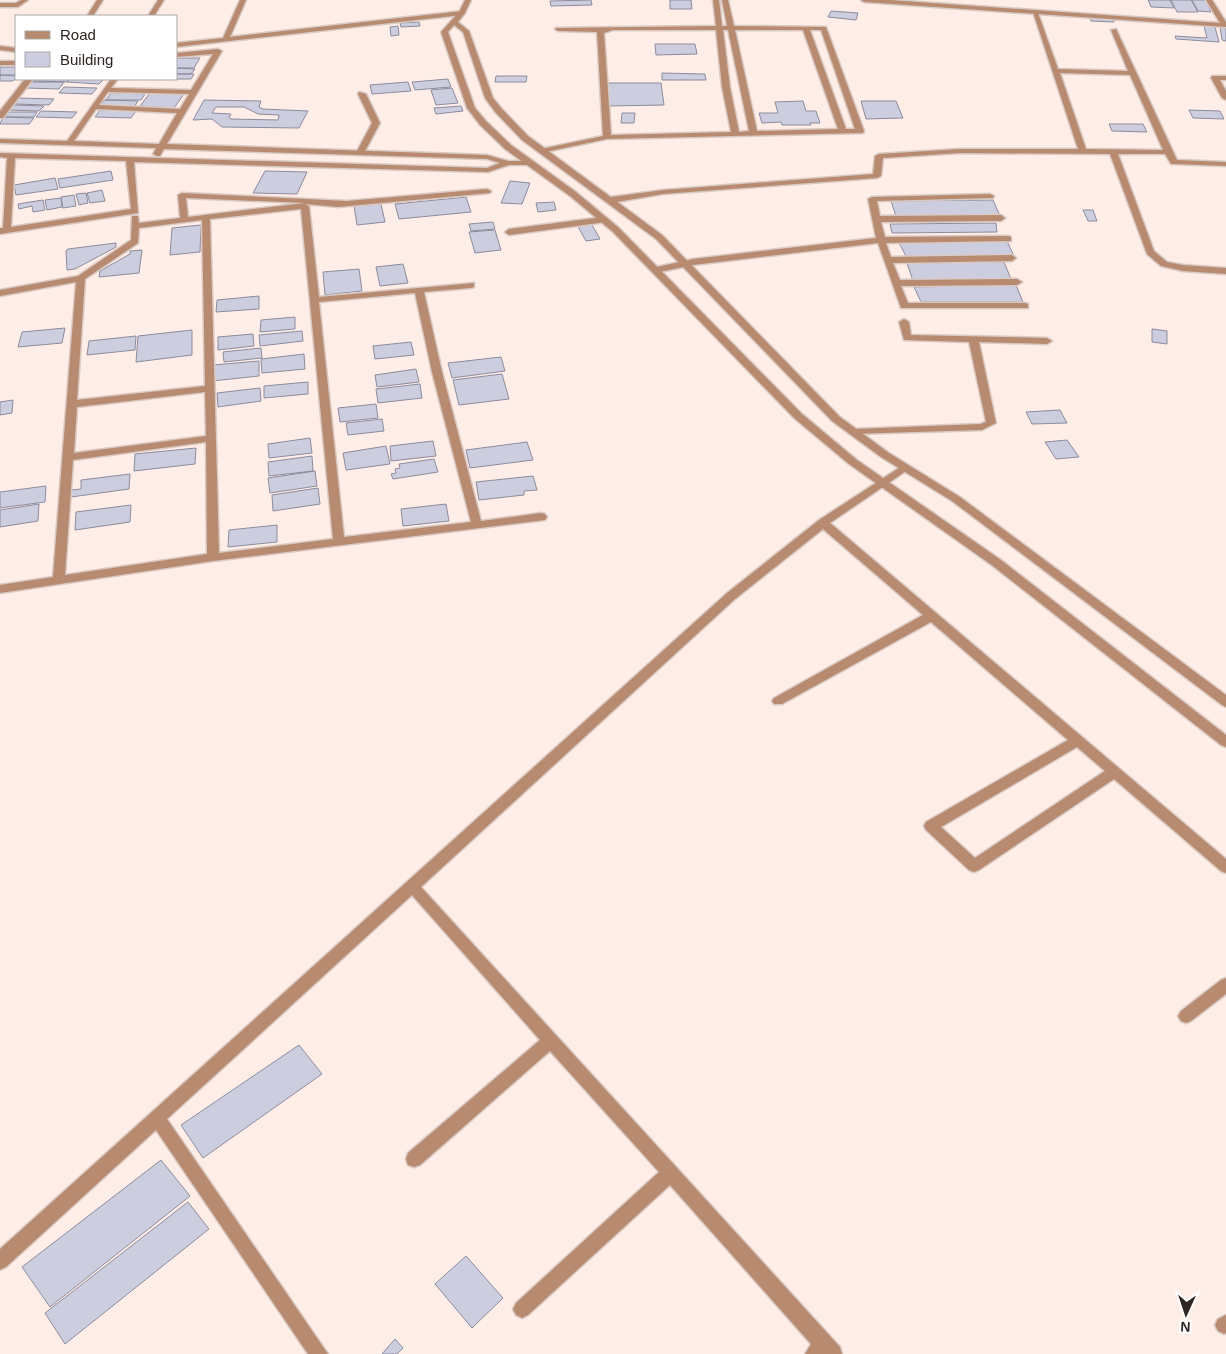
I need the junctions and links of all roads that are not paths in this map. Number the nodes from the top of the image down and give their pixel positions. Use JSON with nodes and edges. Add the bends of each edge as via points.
{"nodes":[{"id":1,"x":25,"y":0,"type":"edge"},
{"id":2,"x":100,"y":0,"type":"edge"},
{"id":3,"x":161,"y":0,"type":"edge"},
{"id":4,"x":243,"y":0,"type":"edge"},
{"id":5,"x":468,"y":0,"type":"edge"},
{"id":6,"x":716,"y":0,"type":"edge"},
{"id":7,"x":725,"y":0,"type":"edge"},
{"id":8,"x":864,"y":0,"type":"edge"},
{"id":9,"x":1209,"y":0,"type":"edge"},
{"id":10,"x":0,"y":6,"type":"edge"},
{"id":11,"x":462,"y":13,"type":"junction"},
{"id":12,"x":1035,"y":13,"type":"junction"},
{"id":13,"x":91,"y":15,"type":"edge"},
{"id":14,"x":152,"y":15,"type":"edge"},
{"id":15,"x":454,"y":22,"type":"junction"},
{"id":16,"x":1225,"y":24,"type":"edge"},
{"id":17,"x":806,"y":28,"type":"junction"},
{"id":18,"x":720,"y":29,"type":"junction"},
{"id":19,"x":732,"y":29,"type":"junction"},
{"id":20,"x":558,"y":30,"type":"dead end"},
{"id":21,"x":604,"y":30,"type":"junction"},
{"id":22,"x":1114,"y":30,"type":"dead end"},
{"id":23,"x":225,"y":40,"type":"junction"},
{"id":24,"x":178,"y":45,"type":"edge"},
{"id":25,"x":0,"y":48,"type":"edge"},
{"id":26,"x":15,"y":50,"type":"edge"},
{"id":27,"x":178,"y":55,"type":"edge"},
{"id":28,"x":0,"y":63,"type":"edge"},
{"id":29,"x":15,"y":63,"type":"edge"},
{"id":30,"x":1055,"y":71,"type":"junction"},
{"id":31,"x":1132,"y":73,"type":"junction"},
{"id":32,"x":1226,"y":78,"type":"edge"},
{"id":33,"x":28,"y":80,"type":"edge"},
{"id":34,"x":113,"y":80,"type":"edge"},
{"id":35,"x":106,"y":90,"type":"junction"},
{"id":36,"x":193,"y":92,"type":"junction"},
{"id":37,"x":362,"y":94,"type":"dead end"},
{"id":38,"x":1226,"y":98,"type":"edge"},
{"id":39,"x":94,"y":107,"type":"junction"},
{"id":40,"x":182,"y":111,"type":"junction"},
{"id":41,"x":0,"y":116,"type":"edge"},
{"id":42,"x":842,"y":131,"type":"junction"},
{"id":43,"x":735,"y":132,"type":"junction"},
{"id":44,"x":753,"y":132,"type":"junction"},
{"id":45,"x":607,"y":137,"type":"junction"},
{"id":46,"x":0,"y":141,"type":"edge"},
{"id":47,"x":69,"y":143,"type":"junction"},
{"id":48,"x":160,"y":147,"type":"junction"},
{"id":49,"x":544,"y":151,"type":"junction"},
{"id":50,"x":1083,"y":151,"type":"junction"},
{"id":51,"x":1113,"y":151,"type":"junction"},
{"id":52,"x":1168,"y":152,"type":"junction"},
{"id":53,"x":360,"y":153,"type":"junction"},
{"id":54,"x":0,"y":155,"type":"edge"},
{"id":55,"x":10,"y":155,"type":"junction"},
{"id":56,"x":130,"y":160,"type":"junction"},
{"id":57,"x":153,"y":161,"type":"junction"},
{"id":58,"x":508,"y":163,"type":"junction"},
{"id":59,"x":530,"y":163,"type":"junction"},
{"id":60,"x":1226,"y":164,"type":"edge"},
{"id":61,"x":487,"y":191,"type":"dead end"},
{"id":62,"x":990,"y":196,"type":"dead end"},
{"id":63,"x":611,"y":200,"type":"junction"},
{"id":64,"x":346,"y":203,"type":"junction"},
{"id":65,"x":306,"y":206,"type":"junction"},
{"id":66,"x":135,"y":210,"type":"junction"},
{"id":67,"x":206,"y":217,"type":"junction"},
{"id":68,"x":876,"y":218,"type":"junction"},
{"id":69,"x":1001,"y":218,"type":"dead end"},
{"id":70,"x":184,"y":219,"type":"junction"},
{"id":71,"x":603,"y":220,"type":"junction"},
{"id":72,"x":135,"y":226,"type":"junction"},
{"id":73,"x":4,"y":230,"type":"edge"},
{"id":74,"x":510,"y":232,"type":"dead end"},
{"id":75,"x":1008,"y":239,"type":"dead end"},
{"id":76,"x":881,"y":240,"type":"junction"},
{"id":77,"x":1012,"y":258,"type":"dead end"},
{"id":78,"x":889,"y":260,"type":"junction"},
{"id":79,"x":685,"y":264,"type":"junction"},
{"id":80,"x":655,"y":270,"type":"junction"},
{"id":81,"x":1226,"y":271,"type":"edge"},
{"id":82,"x":81,"y":278,"type":"junction"},
{"id":83,"x":1017,"y":282,"type":"dead end"},
{"id":84,"x":897,"y":283,"type":"junction"},
{"id":85,"x":471,"y":285,"type":"dead end"},
{"id":86,"x":419,"y":290,"type":"junction"},
{"id":87,"x":0,"y":293,"type":"edge"},
{"id":88,"x":316,"y":300,"type":"junction"},
{"id":89,"x":1025,"y":306,"type":"dead end"},
{"id":90,"x":904,"y":322,"type":"dead end"},
{"id":91,"x":973,"y":339,"type":"junction"},
{"id":92,"x":1048,"y":341,"type":"dead end"},
{"id":93,"x":210,"y":388,"type":"junction"},
{"id":94,"x":73,"y":404,"type":"junction"},
{"id":95,"x":854,"y":432,"type":"junction"},
{"id":96,"x":211,"y":438,"type":"junction"},
{"id":97,"x":68,"y":457,"type":"junction"},
{"id":98,"x":905,"y":467,"type":"junction"},
{"id":99,"x":881,"y":482,"type":"junction"},
{"id":100,"x":541,"y":517,"type":"dead end"},
{"id":101,"x":823,"y":523,"type":"junction"},
{"id":102,"x":477,"y":525,"type":"junction"},
{"id":103,"x":339,"y":542,"type":"junction"},
{"id":104,"x":213,"y":557,"type":"junction"},
{"id":105,"x":58,"y":580,"type":"junction"},
{"id":106,"x":0,"y":589,"type":"edge"},
{"id":107,"x":933,"y":615,"type":"junction"},
{"id":108,"x":778,"y":701,"type":"dead end"},
{"id":109,"x":1226,"y":702,"type":"edge"},
{"id":110,"x":1078,"y":740,"type":"junction"},
{"id":111,"x":1226,"y":742,"type":"edge"},
{"id":112,"x":1115,"y":771,"type":"junction"},
{"id":113,"x":1226,"y":867,"type":"edge"},
{"id":114,"x":412,"y":886,"type":"junction"},
{"id":115,"x":1226,"y":985,"type":"edge"},
{"id":116,"x":1186,"y":1016,"type":"dead end"},
{"id":117,"x":551,"y":1040,"type":"junction"},
{"id":118,"x":157,"y":1118,"type":"junction"},
{"id":119,"x":414,"y":1159,"type":"dead end"},
{"id":120,"x":670,"y":1173,"type":"junction"},
{"id":121,"x":0,"y":1260,"type":"edge"},
{"id":122,"x":522,"y":1309,"type":"dead end"},
{"id":123,"x":824,"y":1351,"type":"edge"},
{"id":124,"x":319,"y":1354,"type":"edge"}],
"edges":[{"from":1,"to":10,"type":"street","via":[[18,5]]},
{"from":2,"to":13,"type":"street"},
{"from":3,"to":14,"type":"street"},
{"from":4,"to":23,"type":"street"},
{"from":5,"to":11,"type":"street"},
{"from":6,"to":18,"type":"street"},
{"from":7,"to":19,"type":"street"},
{"from":8,"to":12,"type":"street"},
{"from":9,"to":16,"type":"street"},
{"from":11,"to":15,"type":"street"},
{"from":11,"to":23,"type":"street"},
{"from":12,"to":16,"type":"street"},
{"from":12,"to":30,"type":"street"},
{"from":15,"to":49,"type":"street","via":[[466,31],[489,98],[525,138]]},
{"from":15,"to":59,"type":"street","via":[[444,32],[471,108],[501,141]]},
{"from":17,"to":19,"type":"street"},
{"from":17,"to":42,"type":"street"},
{"from":17,"to":42,"type":"street","via":[[824,28],[860,131]]},
{"from":18,"to":19,"type":"street"},
{"from":18,"to":21,"type":"street"},
{"from":18,"to":43,"type":"street"},
{"from":19,"to":44,"type":"street"},
{"from":20,"to":21,"type":"street"},
{"from":21,"to":45,"type":"street","via":[[600,32]]},
{"from":22,"to":31,"type":"street"},
{"from":23,"to":24,"type":"street"},
{"from":25,"to":26,"type":"street"},
{"from":27,"to":36,"type":"street","via":[[218,51]]},
{"from":28,"to":29,"type":"street"},
{"from":30,"to":31,"type":"street"},
{"from":30,"to":50,"type":"street"},
{"from":31,"to":52,"type":"street"},
{"from":32,"to":38,"type":"street","via":[[1215,78]]},
{"from":33,"to":41,"type":"street"},
{"from":34,"to":35,"type":"street"},
{"from":35,"to":36,"type":"street"},
{"from":35,"to":39,"type":"street"},
{"from":36,"to":40,"type":"street"},
{"from":37,"to":53,"type":"street","via":[[376,123]]},
{"from":39,"to":40,"type":"street"},
{"from":39,"to":47,"type":"street"},
{"from":40,"to":48,"type":"street"},
{"from":42,"to":44,"type":"street"},
{"from":43,"to":44,"type":"street"},
{"from":43,"to":45,"type":"street"},
{"from":45,"to":49,"type":"street"},
{"from":46,"to":47,"type":"street"},
{"from":47,"to":48,"type":"street"},
{"from":48,"to":53,"type":"street"},
{"from":48,"to":57,"type":"street"},
{"from":49,"to":63,"type":"street"},
{"from":50,"to":51,"type":"street"},
{"from":50,"to":63,"type":"street","via":[[960,150],[879,156],[877,176],[663,192]]},
{"from":51,"to":52,"type":"street"},
{"from":51,"to":81,"type":"street","via":[[1150,252],[1164,264]]},
{"from":52,"to":60,"type":"street","via":[[1174,162]]},
{"from":53,"to":58,"type":"street","via":[[487,157]]},
{"from":54,"to":55,"type":"street"},
{"from":55,"to":56,"type":"street"},
{"from":55,"to":73,"type":"street"},
{"from":56,"to":57,"type":"street"},
{"from":56,"to":66,"type":"street"},
{"from":57,"to":58,"type":"street","via":[[488,170]]},
{"from":58,"to":59,"type":"street"},
{"from":59,"to":71,"type":"street"},
{"from":61,"to":64,"type":"street"},
{"from":62,"to":68,"type":"street","via":[[872,198]]},
{"from":63,"to":79,"type":"street","via":[[659,238]]},
{"from":64,"to":65,"type":"street"},
{"from":64,"to":70,"type":"street","via":[[182,195]]},
{"from":65,"to":67,"type":"street"},
{"from":65,"to":88,"type":"street"},
{"from":66,"to":72,"type":"street"},
{"from":66,"to":73,"type":"street"},
{"from":67,"to":70,"type":"street"},
{"from":67,"to":93,"type":"street"},
{"from":68,"to":69,"type":"street"},
{"from":68,"to":76,"type":"street"},
{"from":70,"to":72,"type":"street"},
{"from":71,"to":74,"type":"street"},
{"from":71,"to":80,"type":"street"},
{"from":72,"to":82,"type":"street","via":[[135,241]]},
{"from":75,"to":76,"type":"street"},
{"from":76,"to":78,"type":"street"},
{"from":76,"to":79,"type":"street"},
{"from":77,"to":78,"type":"street"},
{"from":78,"to":84,"type":"street"},
{"from":79,"to":80,"type":"street"},
{"from":79,"to":95,"type":"street","via":[[836,419]]},
{"from":80,"to":99,"type":"street","via":[[798,416]]},
{"from":82,"to":87,"type":"street"},
{"from":82,"to":94,"type":"street"},
{"from":83,"to":84,"type":"street"},
{"from":84,"to":89,"type":"street","via":[[904,306]]},
{"from":85,"to":86,"type":"street"},
{"from":86,"to":88,"type":"street"},
{"from":86,"to":102,"type":"street"},
{"from":88,"to":103,"type":"street"},
{"from":90,"to":91,"type":"street","via":[[907,338]]},
{"from":91,"to":92,"type":"street"},
{"from":91,"to":95,"type":"street","via":[[991,423],[982,427]]},
{"from":93,"to":94,"type":"street"},
{"from":93,"to":96,"type":"street"},
{"from":94,"to":97,"type":"street"},
{"from":95,"to":98,"type":"street"},
{"from":96,"to":97,"type":"street"},
{"from":96,"to":104,"type":"street"},
{"from":97,"to":105,"type":"street"},
{"from":98,"to":99,"type":"street"},
{"from":98,"to":109,"type":"street","via":[[964,504]]},
{"from":99,"to":101,"type":"street"},
{"from":99,"to":111,"type":"street","via":[[997,563]]},
{"from":100,"to":102,"type":"street"},
{"from":101,"to":107,"type":"street"},
{"from":101,"to":114,"type":"street","via":[[732,596]]},
{"from":102,"to":103,"type":"street"},
{"from":103,"to":104,"type":"street"},
{"from":104,"to":105,"type":"street"},
{"from":105,"to":106,"type":"street"},
{"from":107,"to":108,"type":"street"},
{"from":107,"to":110,"type":"street"},
{"from":110,"to":112,"type":"street"},
{"from":110,"to":112,"type":"street","via":[[931,826],[974,866]]},
{"from":112,"to":113,"type":"street"},
{"from":114,"to":117,"type":"street"},
{"from":114,"to":118,"type":"street"},
{"from":115,"to":116,"type":"street"},
{"from":117,"to":119,"type":"street"},
{"from":117,"to":120,"type":"street"},
{"from":118,"to":121,"type":"street"},
{"from":118,"to":124,"type":"street"},
{"from":120,"to":122,"type":"street"},
{"from":120,"to":123,"type":"street"}]}
